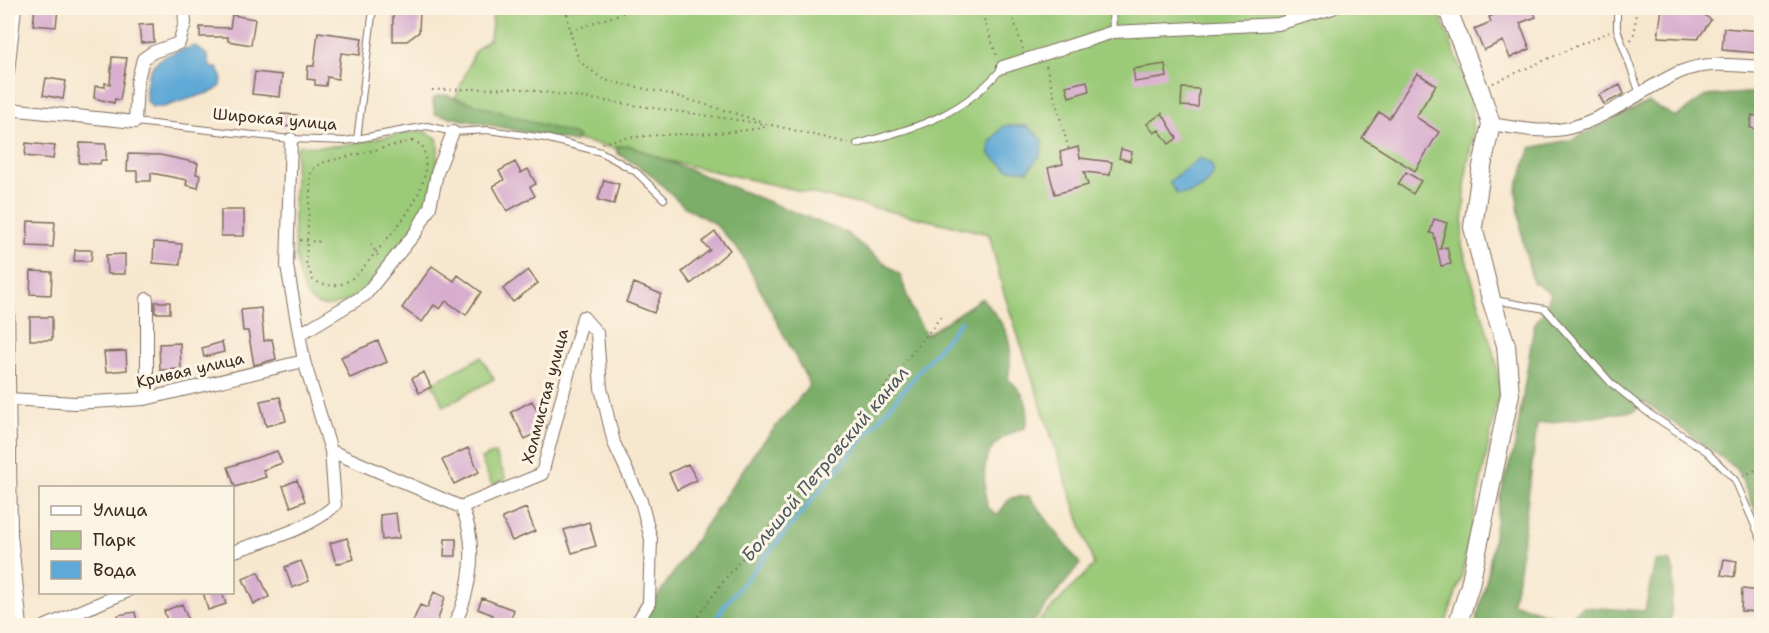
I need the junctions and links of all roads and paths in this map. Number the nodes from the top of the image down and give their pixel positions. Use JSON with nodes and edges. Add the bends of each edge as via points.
{"nodes":[{"id":1,"x":15,"y":8,"type":"edge"},
{"id":2,"x":184,"y":8,"type":"edge"},
{"id":3,"x":374,"y":8,"type":"edge"},
{"id":4,"x":566,"y":8,"type":"edge"},
{"id":5,"x":637,"y":8,"type":"edge"},
{"id":6,"x":980,"y":8,"type":"edge"},
{"id":7,"x":1010,"y":8,"type":"edge"},
{"id":8,"x":1112,"y":8,"type":"edge"},
{"id":9,"x":1330,"y":8,"type":"edge"},
{"id":10,"x":1447,"y":8,"type":"edge"},
{"id":11,"x":1617,"y":8,"type":"edge"},
{"id":12,"x":1636,"y":8,"type":"edge"},
{"id":13,"x":1617,"y":28,"type":"junction"},
{"id":14,"x":570,"y":31,"type":"junction"},
{"id":15,"x":1113,"y":32,"type":"junction"},
{"id":16,"x":1626,"y":50,"type":"junction"},
{"id":17,"x":1042,"y":55,"type":"junction"},
{"id":18,"x":1026,"y":60,"type":"junction"},
{"id":19,"x":1761,"y":67,"type":"edge"},
{"id":20,"x":1003,"y":68,"type":"junction"},
{"id":21,"x":8,"y":72,"type":"edge"},
{"id":22,"x":432,"y":90,"type":"dead end"},
{"id":23,"x":1480,"y":90,"type":"junction"},
{"id":24,"x":1640,"y":94,"type":"junction"},
{"id":25,"x":8,"y":109,"type":"edge"},
{"id":26,"x":135,"y":122,"type":"junction"},
{"id":27,"x":1491,"y":124,"type":"junction"},
{"id":28,"x":772,"y":125,"type":"junction"},
{"id":29,"x":453,"y":132,"type":"junction"},
{"id":30,"x":291,"y":139,"type":"junction"},
{"id":31,"x":357,"y":140,"type":"junction"},
{"id":32,"x":857,"y":144,"type":"joint"},
{"id":33,"x":580,"y":146,"type":"junction"},
{"id":34,"x":1069,"y":150,"type":"dead end"},
{"id":35,"x":664,"y":199,"type":"dead end"},
{"id":36,"x":288,"y":239,"type":"junction"},
{"id":37,"x":320,"y":239,"type":"dead end"},
{"id":38,"x":307,"y":241,"type":"junction"},
{"id":39,"x":371,"y":244,"type":"dead end"},
{"id":40,"x":375,"y":253,"type":"junction"},
{"id":41,"x":387,"y":268,"type":"junction"},
{"id":42,"x":147,"y":299,"type":"dead end"},
{"id":43,"x":1491,"y":299,"type":"junction"},
{"id":44,"x":8,"y":300,"type":"edge"},
{"id":45,"x":941,"y":317,"type":"dead end"},
{"id":46,"x":300,"y":334,"type":"junction"},
{"id":47,"x":304,"y":361,"type":"junction"},
{"id":48,"x":147,"y":398,"type":"junction"},
{"id":49,"x":10,"y":399,"type":"junction"},
{"id":50,"x":331,"y":451,"type":"junction"},
{"id":51,"x":1761,"y":467,"type":"edge"},
{"id":52,"x":1735,"y":480,"type":"junction"},
{"id":53,"x":461,"y":507,"type":"junction"},
{"id":54,"x":1761,"y":542,"type":"edge"},
{"id":55,"x":234,"y":551,"type":"edge"},
{"id":56,"x":121,"y":594,"type":"edge"},
{"id":57,"x":21,"y":626,"type":"edge"},
{"id":58,"x":46,"y":626,"type":"edge"},
{"id":59,"x":454,"y":626,"type":"edge"},
{"id":60,"x":635,"y":626,"type":"edge"},
{"id":61,"x":691,"y":626,"type":"edge"},
{"id":62,"x":1456,"y":626,"type":"edge"}],
"edges":[{"from":1,"to":21,"type":"street"},
{"from":2,"to":26,"type":"street","via":[[185,23],[179,43],[142,59]]},
{"from":3,"to":31,"type":"lane"},
{"from":4,"to":14,"type":"path"},
{"from":5,"to":14,"type":"path"},
{"from":6,"to":20,"type":"path"},
{"from":7,"to":18,"type":"path"},
{"from":8,"to":15,"type":"lane"},
{"from":9,"to":15,"type":"street","via":[[1278,24]]},
{"from":10,"to":23,"type":"street"},
{"from":11,"to":13,"type":"lane"},
{"from":12,"to":16,"type":"path","via":[[1635,31]]},
{"from":13,"to":16,"type":"lane"},
{"from":13,"to":23,"type":"path"},
{"from":14,"to":28,"type":"path","via":[[579,61],[603,80],[670,94]]},
{"from":15,"to":17,"type":"street"},
{"from":16,"to":24,"type":"lane"},
{"from":17,"to":18,"type":"street"},
{"from":17,"to":34,"type":"path"},
{"from":18,"to":20,"type":"street"},
{"from":19,"to":24,"type":"street","via":[[1718,64],[1681,72]]},
{"from":20,"to":32,"type":"lane","via":[[983,91],[952,112]]},
{"from":22,"to":28,"type":"path","via":[[515,88]]},
{"from":23,"to":27,"type":"street"},
{"from":24,"to":27,"type":"street","via":[[1568,128],[1534,130]]},
{"from":25,"to":26,"type":"street","name":"Широкая улица"},
{"from":26,"to":30,"type":"lane","name":"Широкая улица"},
{"from":27,"to":43,"type":"street","via":[[1473,227]]},
{"from":28,"to":32,"type":"path"},
{"from":28,"to":33,"type":"path"},
{"from":29,"to":31,"type":"lane","name":"Широкая улица","via":[[427,126]]},
{"from":29,"to":33,"type":"lane","name":"Широкая улица","via":[[488,130]]},
{"from":29,"to":41,"type":"street","via":[[437,173],[430,207]]},
{"from":30,"to":31,"type":"lane","name":"Широкая улица"},
{"from":30,"to":36,"type":"street"},
{"from":33,"to":35,"type":"lane","name":"Широкая улица","via":[[601,152],[636,172]]},
{"from":36,"to":38,"type":"path"},
{"from":36,"to":46,"type":"street","via":[[287,266]]},
{"from":37,"to":38,"type":"path"},
{"from":38,"to":40,"type":"path","via":[[307,271],[322,285],[348,282]]},
{"from":38,"to":40,"type":"path","via":[[311,171],[315,166],[418,141],[425,152],[425,170],[416,199]]},
{"from":39,"to":40,"type":"path"},
{"from":40,"to":41,"type":"path"},
{"from":41,"to":46,"type":"street","via":[[365,295]]},
{"from":42,"to":48,"type":"street"},
{"from":43,"to":52,"type":"lane","via":[[1545,309],[1611,383],[1706,451]]},
{"from":43,"to":62,"type":"street","via":[[1506,345],[1510,394],[1470,585]]},
{"from":44,"to":49,"type":"street"},
{"from":45,"to":61,"type":"path","via":[[728,575]]},
{"from":46,"to":47,"type":"street"},
{"from":47,"to":48,"type":"street","name":"Кривая улица"},
{"from":47,"to":50,"type":"street"},
{"from":48,"to":49,"type":"street","name":"Кривая улица","via":[[74,403]]},
{"from":49,"to":57,"type":"street","via":[[11,535]]},
{"from":50,"to":53,"type":"street"},
{"from":50,"to":55,"type":"street","via":[[335,505],[300,526]]},
{"from":51,"to":52,"type":"path"},
{"from":52,"to":54,"type":"lane"},
{"from":53,"to":59,"type":"street","via":[[473,544],[463,607]]},
{"from":53,"to":60,"type":"street","name":"Холмистая улица","via":[[542,474],[583,317],[597,333],[601,388],[614,443],[641,501],[651,539],[649,603]]},
{"from":56,"to":58,"type":"street"}]}
